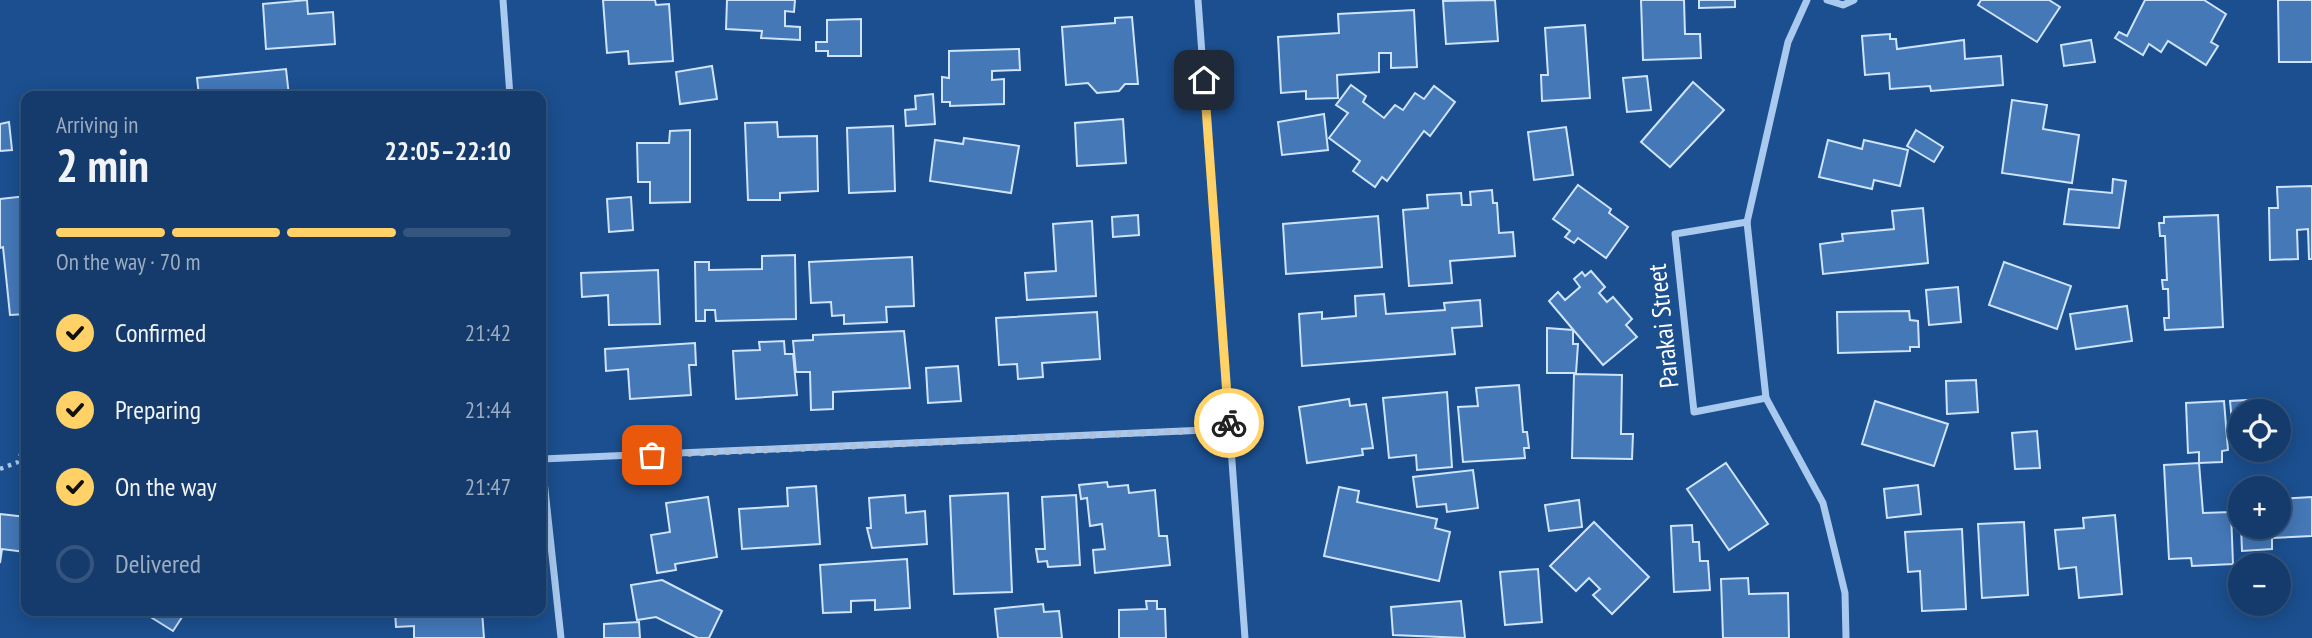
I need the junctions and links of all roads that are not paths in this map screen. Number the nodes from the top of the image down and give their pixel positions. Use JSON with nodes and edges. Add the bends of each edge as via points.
{"nodes":[{"id":1,"x":503,"y":0,"type":"edge"},
{"id":2,"x":1198,"y":0,"type":"edge"},
{"id":3,"x":1807,"y":0,"type":"edge"},
{"id":4,"x":1827,"y":0,"type":"edge"},
{"id":5,"x":1854,"y":0,"type":"edge"},
{"id":6,"x":510,"y":91,"type":"edge"},
{"id":7,"x":1747,"y":222,"type":"junction"},
{"id":8,"x":1766,"y":398,"type":"junction"},
{"id":9,"x":1229,"y":429,"type":"junction"},
{"id":10,"x":546,"y":456,"type":"edge"},
{"id":11,"x":546,"y":502,"type":"edge"},
{"id":12,"x":561,"y":638,"type":"edge"},
{"id":13,"x":1245,"y":638,"type":"edge"},
{"id":14,"x":1846,"y":638,"type":"edge"}],
"edges":[{"from":1,"to":6,"type":"street"},
{"from":2,"to":9,"type":"street"},
{"from":3,"to":7,"type":"street","via":[[1788,42]]},
{"from":4,"to":5,"type":"street","via":[[1843,5]]},
{"from":7,"to":8,"type":"street"},
{"from":7,"to":8,"type":"street","name":"Parakai Street","via":[[1675,233],[1694,412]]},
{"from":8,"to":14,"type":"street","via":[[1823,503],[1845,593]]},
{"from":9,"to":10,"type":"street"},
{"from":9,"to":13,"type":"street"},
{"from":11,"to":12,"type":"street"}]}
